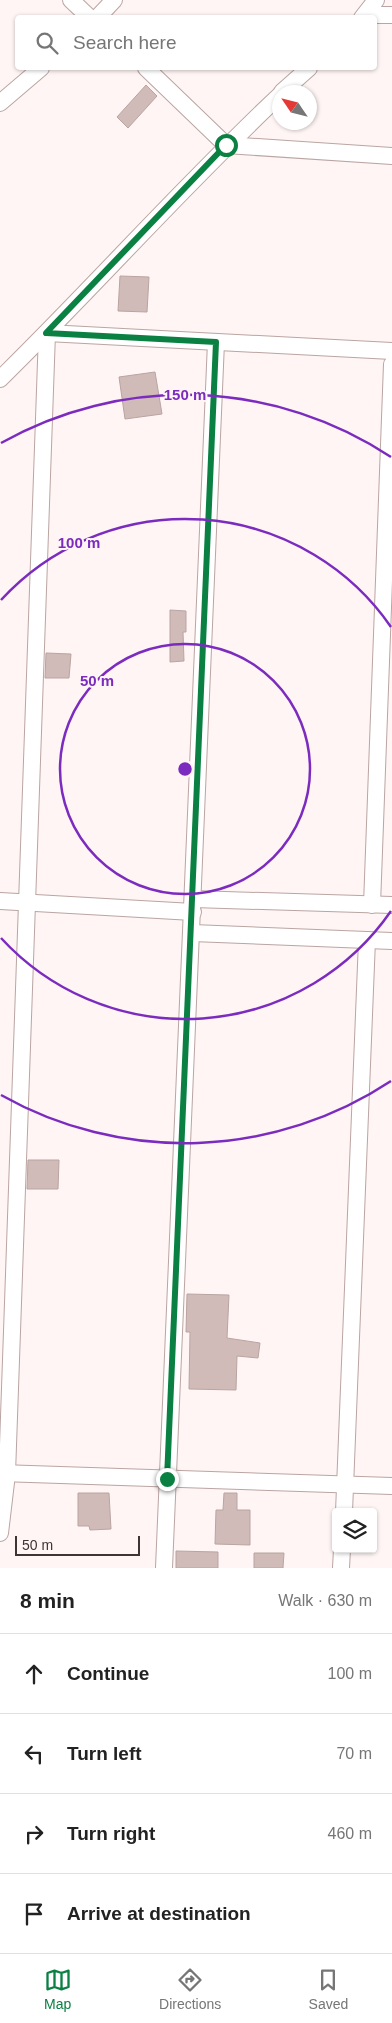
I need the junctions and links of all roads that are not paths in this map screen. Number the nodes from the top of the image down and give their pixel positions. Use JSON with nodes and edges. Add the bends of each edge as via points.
{"nodes":[{"id":1,"x":71,"y":0,"type":"edge"},
{"id":2,"x":114,"y":0,"type":"edge"},
{"id":3,"x":376,"y":0,"type":"edge"},
{"id":4,"x":87,"y":15,"type":"edge"},
{"id":5,"x":100,"y":15,"type":"edge"},
{"id":6,"x":364,"y":15,"type":"edge"},
{"id":7,"x":392,"y":15,"type":"edge"},
{"id":8,"x":377,"y":16,"type":"edge"},
{"id":9,"x":39,"y":70,"type":"edge"},
{"id":10,"x":148,"y":70,"type":"edge"},
{"id":11,"x":307,"y":70,"type":"edge"},
{"id":12,"x":291,"y":85,"type":"edge"},
{"id":13,"x":272,"y":102,"type":"edge"},
{"id":14,"x":0,"y":103,"type":"edge"},
{"id":15,"x":226,"y":145,"type":"junction"},
{"id":16,"x":392,"y":156,"type":"edge"},
{"id":17,"x":46,"y":333,"type":"junction"},
{"id":18,"x":216,"y":342,"type":"junction"},
{"id":19,"x":392,"y":351,"type":"edge"},
{"id":20,"x":392,"y":364,"type":"edge"},
{"id":21,"x":0,"y":379,"type":"edge"},
{"id":22,"x":0,"y":902,"type":"edge"},
{"id":23,"x":27,"y":902,"type":"junction"},
{"id":24,"x":372,"y":905,"type":"junction"},
{"id":25,"x":392,"y":905,"type":"edge"},
{"id":26,"x":193,"y":906,"type":"junction"},
{"id":27,"x":192,"y":933,"type":"junction"},
{"id":28,"x":367,"y":940,"type":"junction"},
{"id":29,"x":392,"y":940,"type":"edge"},
{"id":30,"x":3,"y":1474,"type":"edge"},
{"id":31,"x":167,"y":1479,"type":"junction"},
{"id":32,"x":346,"y":1485,"type":"junction"},
{"id":33,"x":392,"y":1486,"type":"edge"},
{"id":34,"x":344,"y":1508,"type":"edge"},
{"id":35,"x":0,"y":1533,"type":"edge"},
{"id":36,"x":342,"y":1553,"type":"edge"},
{"id":37,"x":164,"y":1568,"type":"edge"},
{"id":38,"x":341,"y":1568,"type":"edge"}],
"edges":[{"from":1,"to":4,"type":"street"},
{"from":2,"to":5,"type":"street"},
{"from":3,"to":6,"type":"street"},
{"from":7,"to":8,"type":"street"},
{"from":9,"to":14,"type":"street"},
{"from":10,"to":15,"type":"street"},
{"from":11,"to":12,"type":"street"},
{"from":13,"to":15,"type":"street"},
{"from":15,"to":16,"type":"street"},
{"from":15,"to":17,"type":"street"},
{"from":17,"to":18,"type":"street"},
{"from":17,"to":21,"type":"street"},
{"from":17,"to":23,"type":"street"},
{"from":18,"to":19,"type":"street"},
{"from":18,"to":26,"type":"street"},
{"from":20,"to":24,"type":"street"},
{"from":22,"to":23,"type":"street"},
{"from":23,"to":26,"type":"street"},
{"from":23,"to":30,"type":"street"},
{"from":24,"to":25,"type":"street"},
{"from":24,"to":26,"type":"street"},
{"from":26,"to":27,"type":"street"},
{"from":27,"to":28,"type":"street"},
{"from":27,"to":31,"type":"street"},
{"from":28,"to":29,"type":"street"},
{"from":28,"to":32,"type":"street"},
{"from":30,"to":31,"type":"street"},
{"from":30,"to":35,"type":"street"},
{"from":31,"to":32,"type":"street"},
{"from":31,"to":37,"type":"street"},
{"from":32,"to":33,"type":"street"},
{"from":32,"to":34,"type":"street"},
{"from":36,"to":38,"type":"street"}]}
